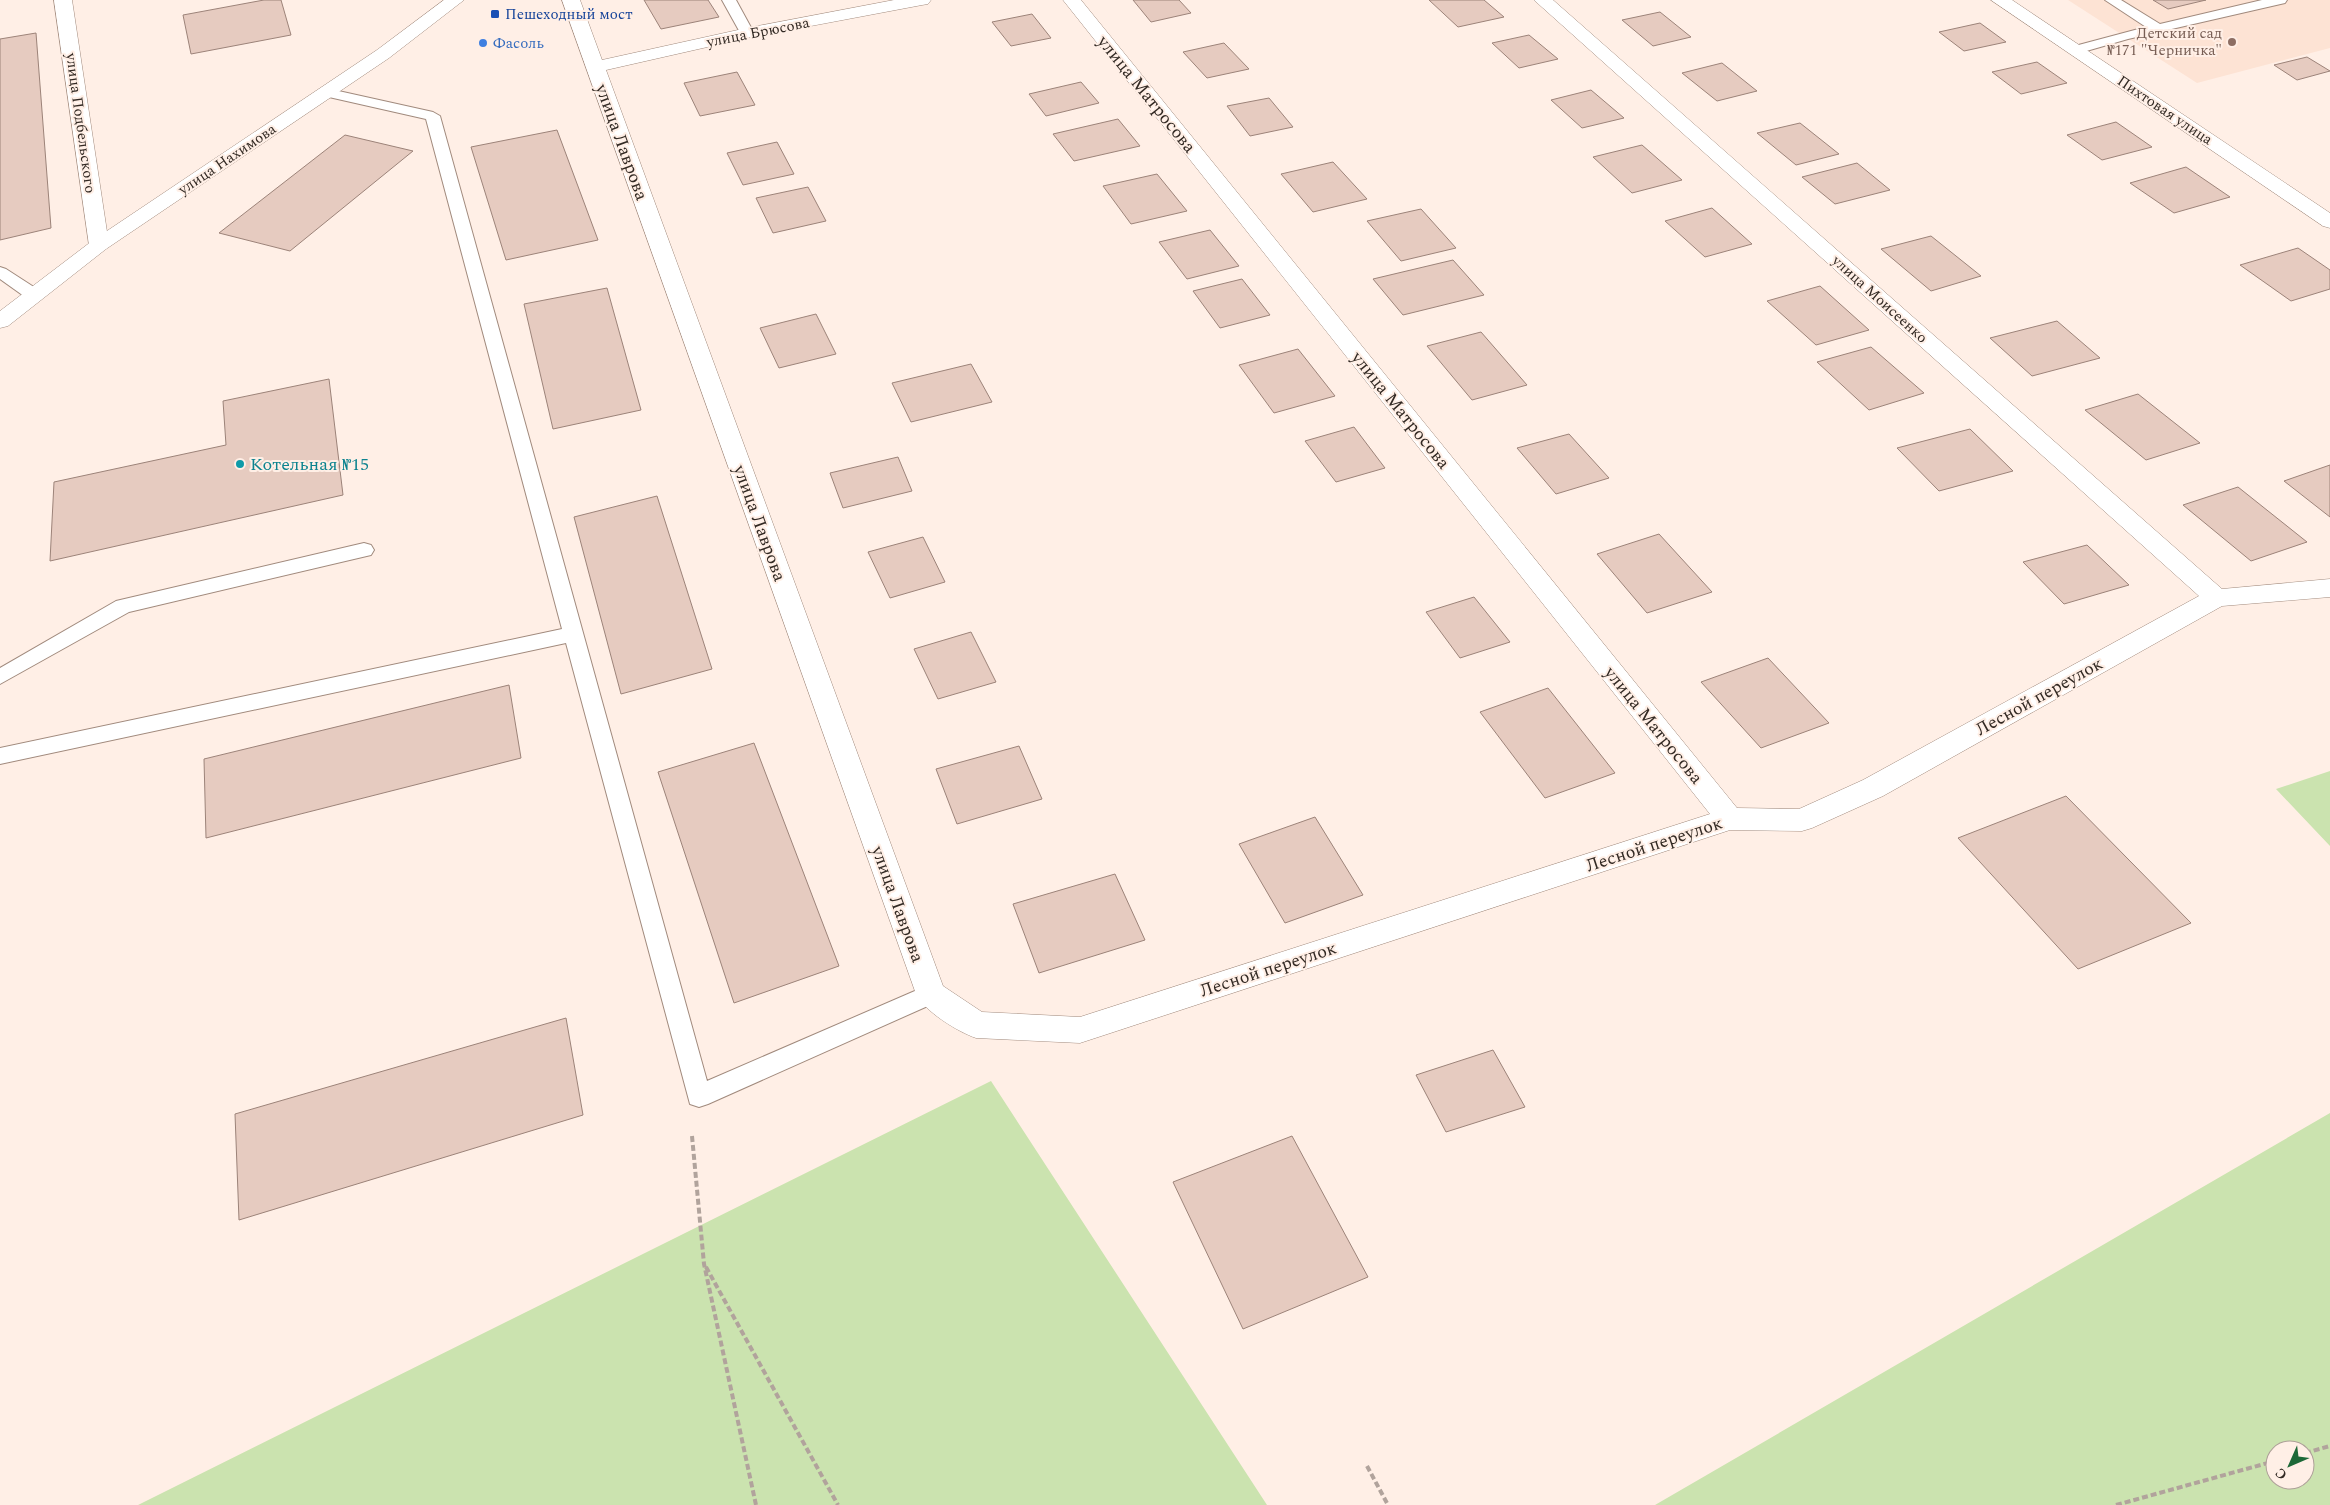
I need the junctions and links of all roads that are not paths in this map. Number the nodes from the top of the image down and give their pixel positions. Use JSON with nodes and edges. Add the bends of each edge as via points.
{"nodes":[{"id":1,"x":63,"y":0,"type":"edge"},
{"id":2,"x":455,"y":0,"type":"edge"},
{"id":3,"x":571,"y":0,"type":"edge"},
{"id":4,"x":728,"y":0,"type":"edge"},
{"id":5,"x":922,"y":0,"type":"edge"},
{"id":6,"x":1072,"y":0,"type":"edge"},
{"id":7,"x":1543,"y":0,"type":"edge"},
{"id":8,"x":2000,"y":0,"type":"edge"},
{"id":9,"x":2112,"y":0,"type":"edge"},
{"id":10,"x":2280,"y":0,"type":"edge"},
{"id":11,"x":2157,"y":28,"type":"junction"},
{"id":12,"x":747,"y":33,"type":"junction"},
{"id":13,"x":2076,"y":50,"type":"junction"},
{"id":14,"x":595,"y":67,"type":"junction"},
{"id":15,"x":325,"y":92,"type":"junction"},
{"id":16,"x":2330,"y":222,"type":"edge"},
{"id":17,"x":99,"y":245,"type":"junction"},
{"id":18,"x":0,"y":272,"type":"edge"},
{"id":19,"x":34,"y":295,"type":"junction"},
{"id":20,"x":0,"y":321,"type":"edge"},
{"id":21,"x":364,"y":550,"type":"dead end"},
{"id":22,"x":2330,"y":588,"type":"edge"},
{"id":23,"x":2217,"y":598,"type":"junction"},
{"id":24,"x":573,"y":634,"type":"junction"},
{"id":25,"x":0,"y":677,"type":"edge"},
{"id":26,"x":0,"y":756,"type":"edge"},
{"id":27,"x":1730,"y":819,"type":"junction"},
{"id":28,"x":931,"y":994,"type":"junction"}],
"edges":[{"from":1,"to":17,"type":"street","name":"улица Подбельского"},
{"from":2,"to":15,"type":"street","name":"улица Нахимова"},
{"from":3,"to":14,"type":"street","name":"улица Лаврова"},
{"from":4,"to":12,"type":"lane"},
{"from":5,"to":12,"type":"street","name":"улица Брюсова"},
{"from":6,"to":27,"type":"street","name":"улица Матросова"},
{"from":7,"to":23,"type":"street","name":"улица Моисеенко"},
{"from":8,"to":13,"type":"street","name":"Пихтовая улица"},
{"from":9,"to":11,"type":"lane"},
{"from":10,"to":11,"type":"lane"},
{"from":11,"to":13,"type":"lane"},
{"from":12,"to":14,"type":"street","name":"улица Брюсова"},
{"from":13,"to":16,"type":"street","name":"Пихтовая улица"},
{"from":14,"to":28,"type":"street","name":"улица Лаврова"},
{"from":15,"to":17,"type":"street","name":"улица Нахимова"},
{"from":15,"to":24,"type":"lane","via":[[433,116]]},
{"from":17,"to":19,"type":"street","name":"улица Нахимова"},
{"from":18,"to":19,"type":"lane"},
{"from":19,"to":20,"type":"street","name":"улица Нахимова"},
{"from":21,"to":25,"type":"lane","via":[[123,606]]},
{"from":22,"to":23,"type":"street","name":"Лесной переулок"},
{"from":23,"to":27,"type":"street","name":"Лесной переулок","via":[[1873,788],[1802,820]]},
{"from":24,"to":26,"type":"lane"},
{"from":24,"to":28,"type":"lane","via":[[699,1096]]},
{"from":27,"to":28,"type":"street","name":"Лесной переулок","via":[[1080,1030],[976,1025]]}]}
